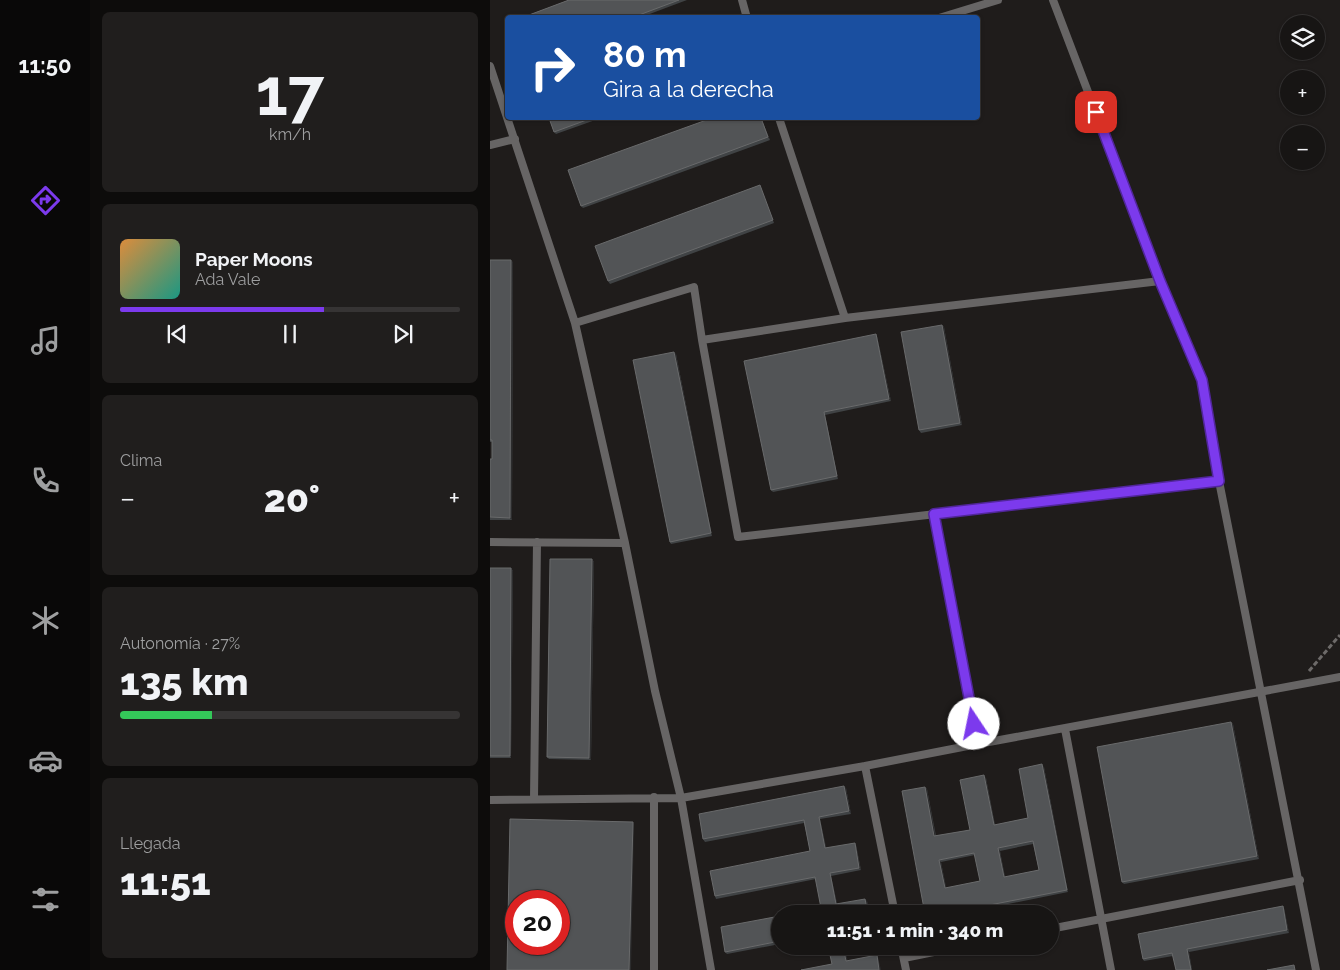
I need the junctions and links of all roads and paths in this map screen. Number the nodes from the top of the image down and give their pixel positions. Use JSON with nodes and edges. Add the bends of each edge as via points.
{"nodes":[{"id":1,"x":742,"y":0,"type":"edge"},
{"id":2,"x":998,"y":0,"type":"edge"},
{"id":3,"x":1053,"y":0,"type":"edge"},
{"id":4,"x":746,"y":15,"type":"edge"},
{"id":5,"x":949,"y":15,"type":"edge"},
{"id":6,"x":490,"y":66,"type":"edge"},
{"id":7,"x":505,"y":112,"type":"edge"},
{"id":8,"x":508,"y":120,"type":"edge"},
{"id":9,"x":780,"y":120,"type":"edge"},
{"id":10,"x":514,"y":139,"type":"junction"},
{"id":11,"x":490,"y":146,"type":"edge"},
{"id":12,"x":1160,"y":281,"type":"junction"},
{"id":13,"x":845,"y":318,"type":"junction"},
{"id":14,"x":575,"y":322,"type":"junction"},
{"id":15,"x":702,"y":340,"type":"junction"},
{"id":16,"x":1219,"y":481,"type":"junction"},
{"id":17,"x":934,"y":514,"type":"junction"},
{"id":18,"x":490,"y":542,"type":"edge"},
{"id":19,"x":537,"y":542,"type":"junction"},
{"id":20,"x":625,"y":542,"type":"junction"},
{"id":21,"x":1340,"y":635,"type":"edge"},
{"id":22,"x":1340,"y":677,"type":"edge"},
{"id":23,"x":1297,"y":685,"type":"junction"},
{"id":24,"x":1262,"y":692,"type":"junction"},
{"id":25,"x":1065,"y":728,"type":"junction"},
{"id":26,"x":978,"y":744,"type":"junction"},
{"id":27,"x":865,"y":766,"type":"junction"},
{"id":28,"x":654,"y":797,"type":"junction"},
{"id":29,"x":681,"y":798,"type":"junction"},
{"id":30,"x":534,"y":799,"type":"junction"},
{"id":31,"x":490,"y":800,"type":"edge"},
{"id":32,"x":1300,"y":880,"type":"junction"},
{"id":33,"x":893,"y":905,"type":"edge"},
{"id":34,"x":1102,"y":919,"type":"junction"},
{"id":35,"x":1059,"y":927,"type":"edge"},
{"id":36,"x":903,"y":955,"type":"edge"},
{"id":37,"x":919,"y":955,"type":"edge"},
{"id":38,"x":904,"y":958,"type":"junction"},
{"id":39,"x":654,"y":970,"type":"edge"},
{"id":40,"x":711,"y":970,"type":"edge"},
{"id":41,"x":906,"y":970,"type":"edge"},
{"id":42,"x":1111,"y":970,"type":"edge"},
{"id":43,"x":1316,"y":970,"type":"edge"}],
"edges":[{"from":1,"to":4,"type":"lane"},
{"from":2,"to":5,"type":"lane"},
{"from":3,"to":12,"type":"lane"},
{"from":6,"to":7,"type":"lane"},
{"from":8,"to":10,"type":"lane"},
{"from":9,"to":13,"type":"lane"},
{"from":10,"to":11,"type":"lane"},
{"from":10,"to":14,"type":"lane"},
{"from":12,"to":13,"type":"lane"},
{"from":12,"to":16,"type":"lane","via":[[1202,380]]},
{"from":13,"to":15,"type":"lane"},
{"from":14,"to":15,"type":"lane","via":[[694,287]]},
{"from":14,"to":20,"type":"lane"},
{"from":15,"to":17,"type":"lane","via":[[738,537]]},
{"from":16,"to":17,"type":"lane"},
{"from":16,"to":24,"type":"lane"},
{"from":17,"to":26,"type":"lane"},
{"from":18,"to":19,"type":"lane"},
{"from":19,"to":20,"type":"lane"},
{"from":19,"to":30,"type":"lane"},
{"from":20,"to":29,"type":"lane"},
{"from":21,"to":23,"type":"path"},
{"from":22,"to":23,"type":"lane"},
{"from":23,"to":24,"type":"lane"},
{"from":24,"to":25,"type":"lane"},
{"from":24,"to":32,"type":"lane"},
{"from":25,"to":26,"type":"lane"},
{"from":25,"to":34,"type":"lane"},
{"from":26,"to":27,"type":"lane"},
{"from":27,"to":29,"type":"lane"},
{"from":27,"to":33,"type":"lane"},
{"from":28,"to":29,"type":"lane"},
{"from":28,"to":30,"type":"lane"},
{"from":28,"to":39,"type":"lane"},
{"from":29,"to":40,"type":"lane"},
{"from":30,"to":31,"type":"lane"},
{"from":32,"to":34,"type":"lane"},
{"from":32,"to":43,"type":"lane"},
{"from":34,"to":35,"type":"lane"},
{"from":34,"to":42,"type":"lane"},
{"from":36,"to":38,"type":"lane"},
{"from":37,"to":38,"type":"lane"},
{"from":38,"to":41,"type":"lane"}]}
